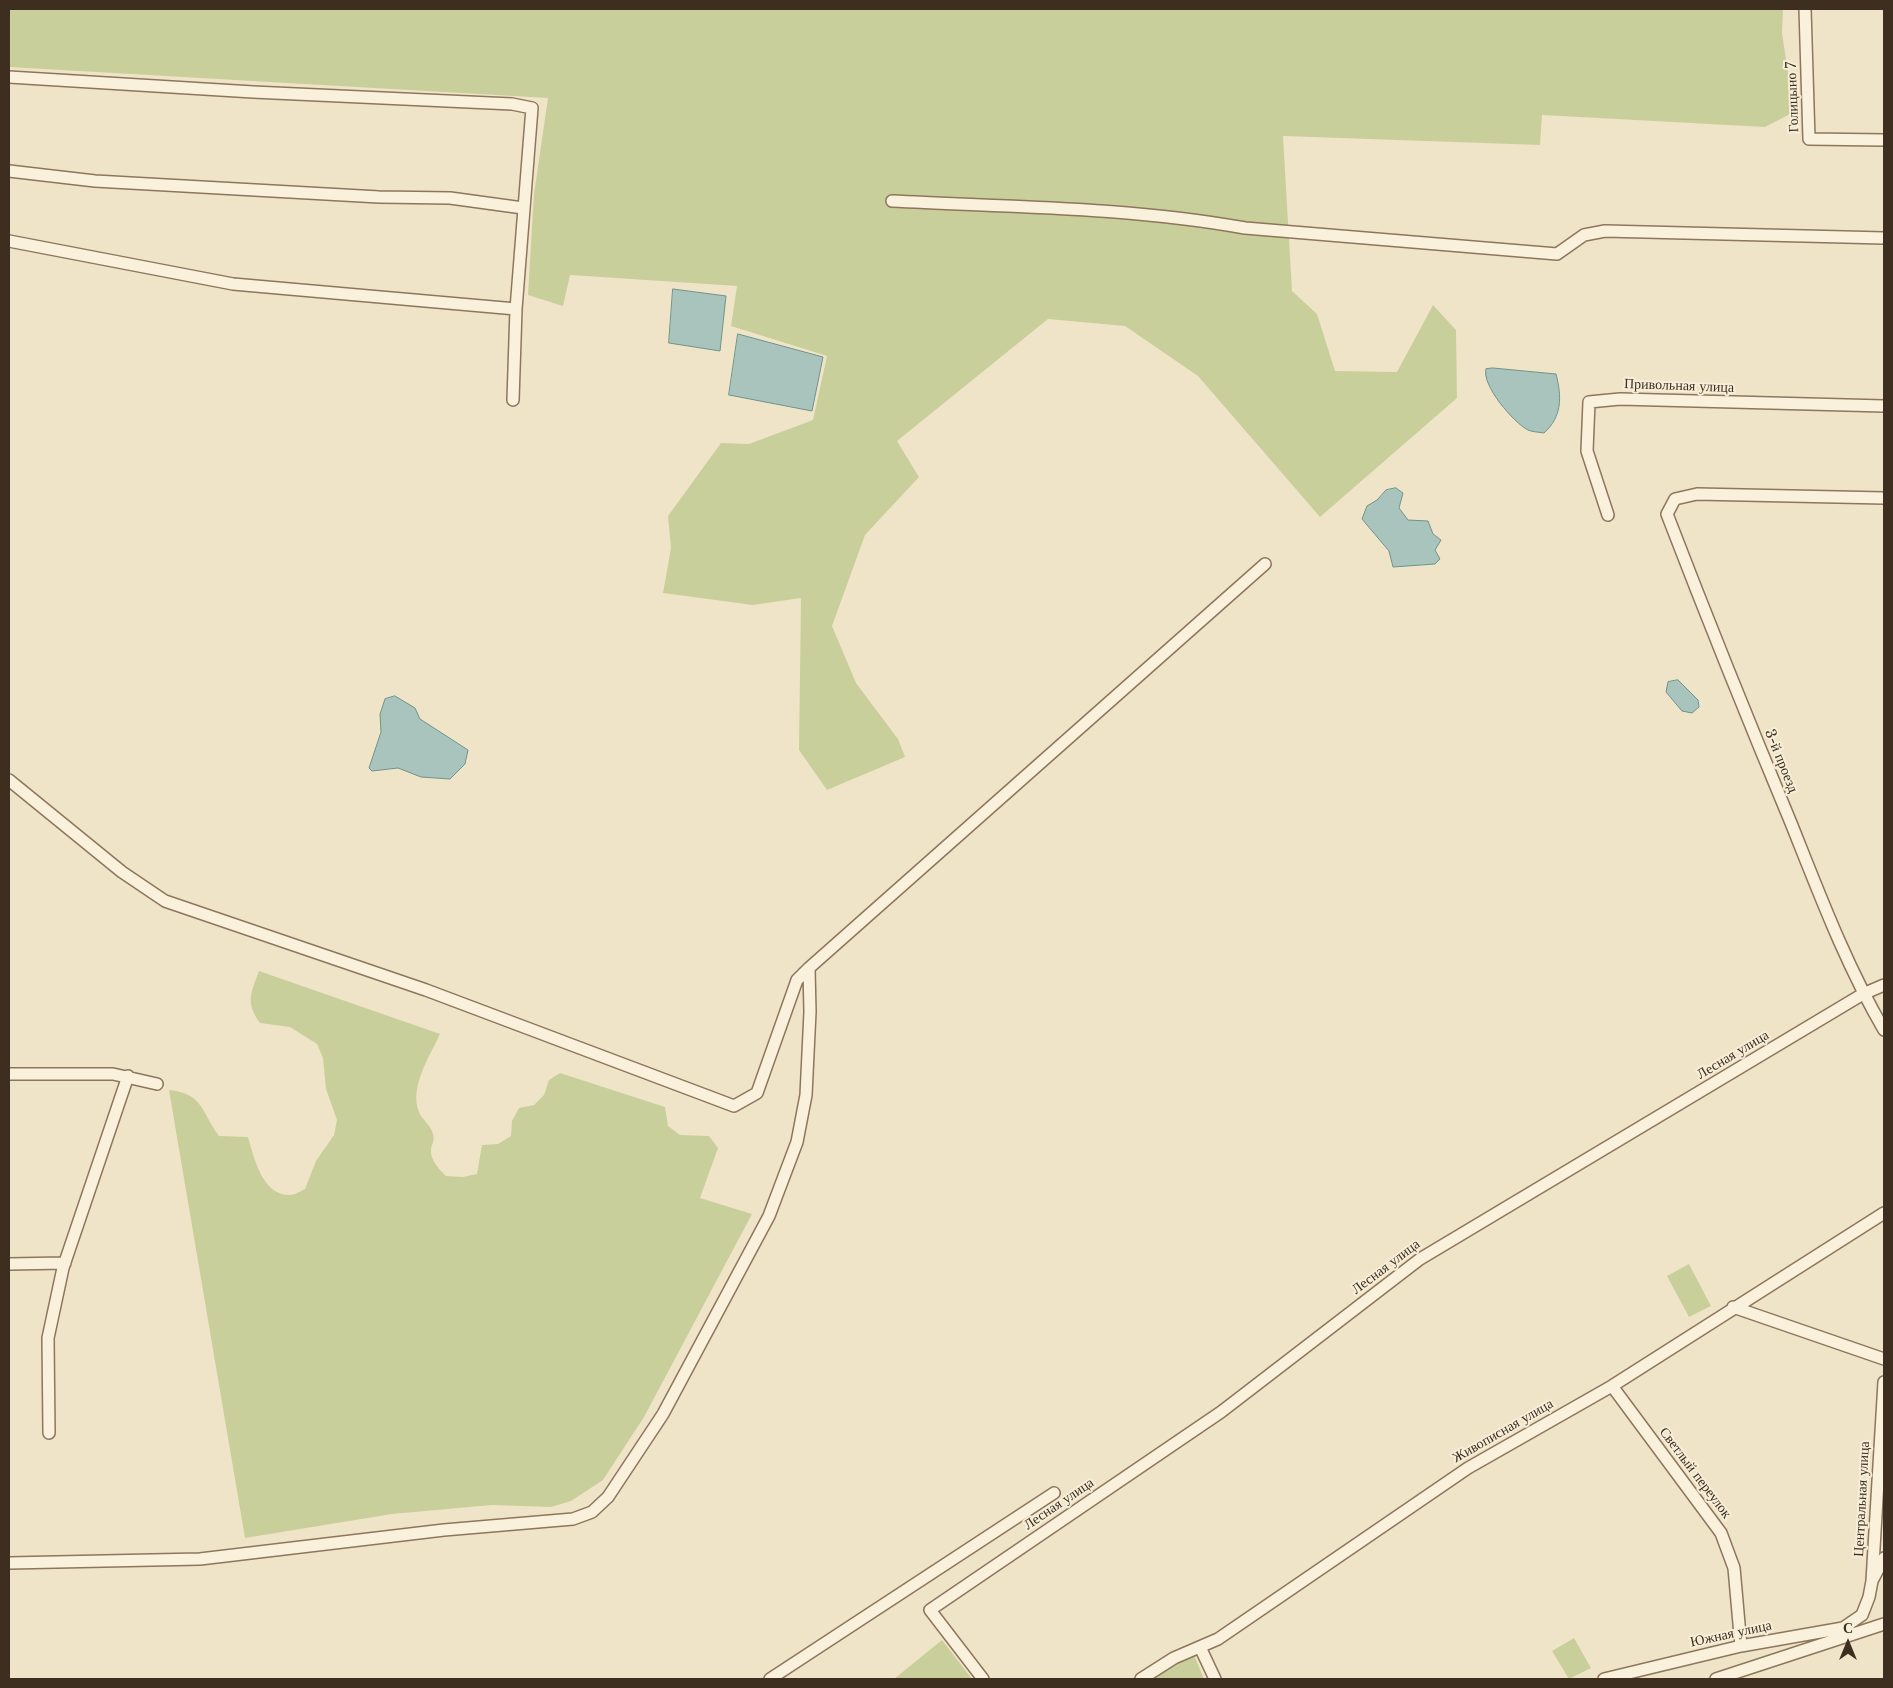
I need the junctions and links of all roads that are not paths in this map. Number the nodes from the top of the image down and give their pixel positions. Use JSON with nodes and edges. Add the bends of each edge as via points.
{"nodes":[{"id":1,"x":1805,"y":9,"type":"edge"},
{"id":2,"x":9,"y":77,"type":"edge"},
{"id":3,"x":1884,"y":140,"type":"edge"},
{"id":4,"x":9,"y":172,"type":"edge"},
{"id":5,"x":892,"y":201,"type":"dead end"},
{"id":6,"x":523,"y":208,"type":"junction"},
{"id":7,"x":1884,"y":238,"type":"edge"},
{"id":8,"x":9,"y":241,"type":"edge"},
{"id":9,"x":516,"y":309,"type":"junction"},
{"id":10,"x":513,"y":400,"type":"dead end"},
{"id":11,"x":1884,"y":406,"type":"edge"},
{"id":12,"x":1884,"y":498,"type":"edge"},
{"id":13,"x":1608,"y":515,"type":"dead end"},
{"id":14,"x":1265,"y":564,"type":"dead end"},
{"id":15,"x":9,"y":780,"type":"edge"},
{"id":16,"x":809,"y":968,"type":"junction"},
{"id":17,"x":1884,"y":985,"type":"edge"},
{"id":18,"x":1863,"y":994,"type":"junction"},
{"id":19,"x":1884,"y":1030,"type":"edge"},
{"id":20,"x":9,"y":1074,"type":"edge"},
{"id":21,"x":128,"y":1076,"type":"junction"},
{"id":22,"x":157,"y":1084,"type":"dead end"},
{"id":23,"x":1884,"y":1213,"type":"edge"},
{"id":24,"x":65,"y":1263,"type":"junction"},
{"id":25,"x":9,"y":1264,"type":"edge"},
{"id":26,"x":1733,"y":1308,"type":"junction"},
{"id":27,"x":1884,"y":1359,"type":"edge"},
{"id":28,"x":1884,"y":1382,"type":"edge"},
{"id":29,"x":1612,"y":1386,"type":"junction"},
{"id":30,"x":49,"y":1433,"type":"dead end"},
{"id":31,"x":1054,"y":1492,"type":"dead end"},
{"id":32,"x":1880,"y":1507,"type":"edge"},
{"id":33,"x":1884,"y":1558,"type":"edge"},
{"id":34,"x":9,"y":1563,"type":"edge"},
{"id":35,"x":1872,"y":1581,"type":"junction"},
{"id":36,"x":1862,"y":1616,"type":"joint"},
{"id":37,"x":1884,"y":1624,"type":"edge"},
{"id":38,"x":1200,"y":1646,"type":"junction"},
{"id":39,"x":1741,"y":1646,"type":"junction"},
{"id":40,"x":770,"y":1679,"type":"edge"},
{"id":41,"x":983,"y":1679,"type":"edge"},
{"id":42,"x":1141,"y":1679,"type":"edge"},
{"id":43,"x":1215,"y":1679,"type":"edge"},
{"id":44,"x":1604,"y":1679,"type":"edge"},
{"id":45,"x":1716,"y":1679,"type":"edge"}],
"edges":[{"from":1,"to":3,"type":"street","name":"Голицыно 7","via":[[1809,139]]},
{"from":2,"to":6,"type":"street","via":[[512,104],[532,108]]},
{"from":4,"to":6,"type":"street","via":[[105,182],[450,198]]},
{"from":5,"to":7,"type":"street","via":[[1109,212],[1245,228],[1557,254],[1584,236],[1605,231]]},
{"from":6,"to":9,"type":"street"},
{"from":8,"to":9,"type":"street","via":[[233,284]]},
{"from":9,"to":10,"type":"street"},
{"from":11,"to":13,"type":"street","name":"Привольная улица","via":[[1620,399],[1589,402],[1588,451]]},
{"from":12,"to":18,"type":"street","name":"3-й проезд","via":[[1697,494],[1675,499],[1667,514],[1717,644]]},
{"from":14,"to":16,"type":"street"},
{"from":15,"to":16,"type":"street","via":[[122,872],[165,901],[426,990],[734,1106],[757,1093],[796,980]]},
{"from":16,"to":34,"type":"street","via":[[806,1095],[797,1142],[769,1216],[663,1414],[608,1497],[592,1512],[573,1519],[435,1531],[200,1559]]},
{"from":17,"to":18,"type":"street","name":"Лесная улица"},
{"from":18,"to":19,"type":"street","name":"3-й проезд"},
{"from":18,"to":41,"type":"street","name":"Лесная улица","via":[[1420,1259],[1221,1412],[930,1610]]},
{"from":20,"to":21,"type":"street"},
{"from":21,"to":22,"type":"street"},
{"from":21,"to":24,"type":"street"},
{"from":23,"to":26,"type":"street","name":"Живописная улица"},
{"from":24,"to":25,"type":"street"},
{"from":24,"to":30,"type":"street","via":[[48,1338]]},
{"from":26,"to":27,"type":"street"},
{"from":26,"to":29,"type":"street","name":"Живописная улица"},
{"from":28,"to":32,"type":"street","name":"Центральная улица"},
{"from":29,"to":38,"type":"street","name":"Живописная улица","via":[[1468,1468],[1277,1600],[1218,1639]]},
{"from":29,"to":39,"type":"street","name":"Светлый переулок","via":[[1721,1533],[1734,1568]]},
{"from":31,"to":40,"type":"street"},
{"from":32,"to":35,"type":"street","name":"Центральная улица"},
{"from":33,"to":35,"type":"street"},
{"from":35,"to":36,"type":"street","name":"Центральная улица"},
{"from":36,"to":39,"type":"street","name":"Южная улица","via":[[1843,1628]]},
{"from":37,"to":45,"type":"street"},
{"from":38,"to":42,"type":"street","name":"Живописная улица"},
{"from":38,"to":43,"type":"street"},
{"from":39,"to":44,"type":"street","name":"Южная улица"}]}
